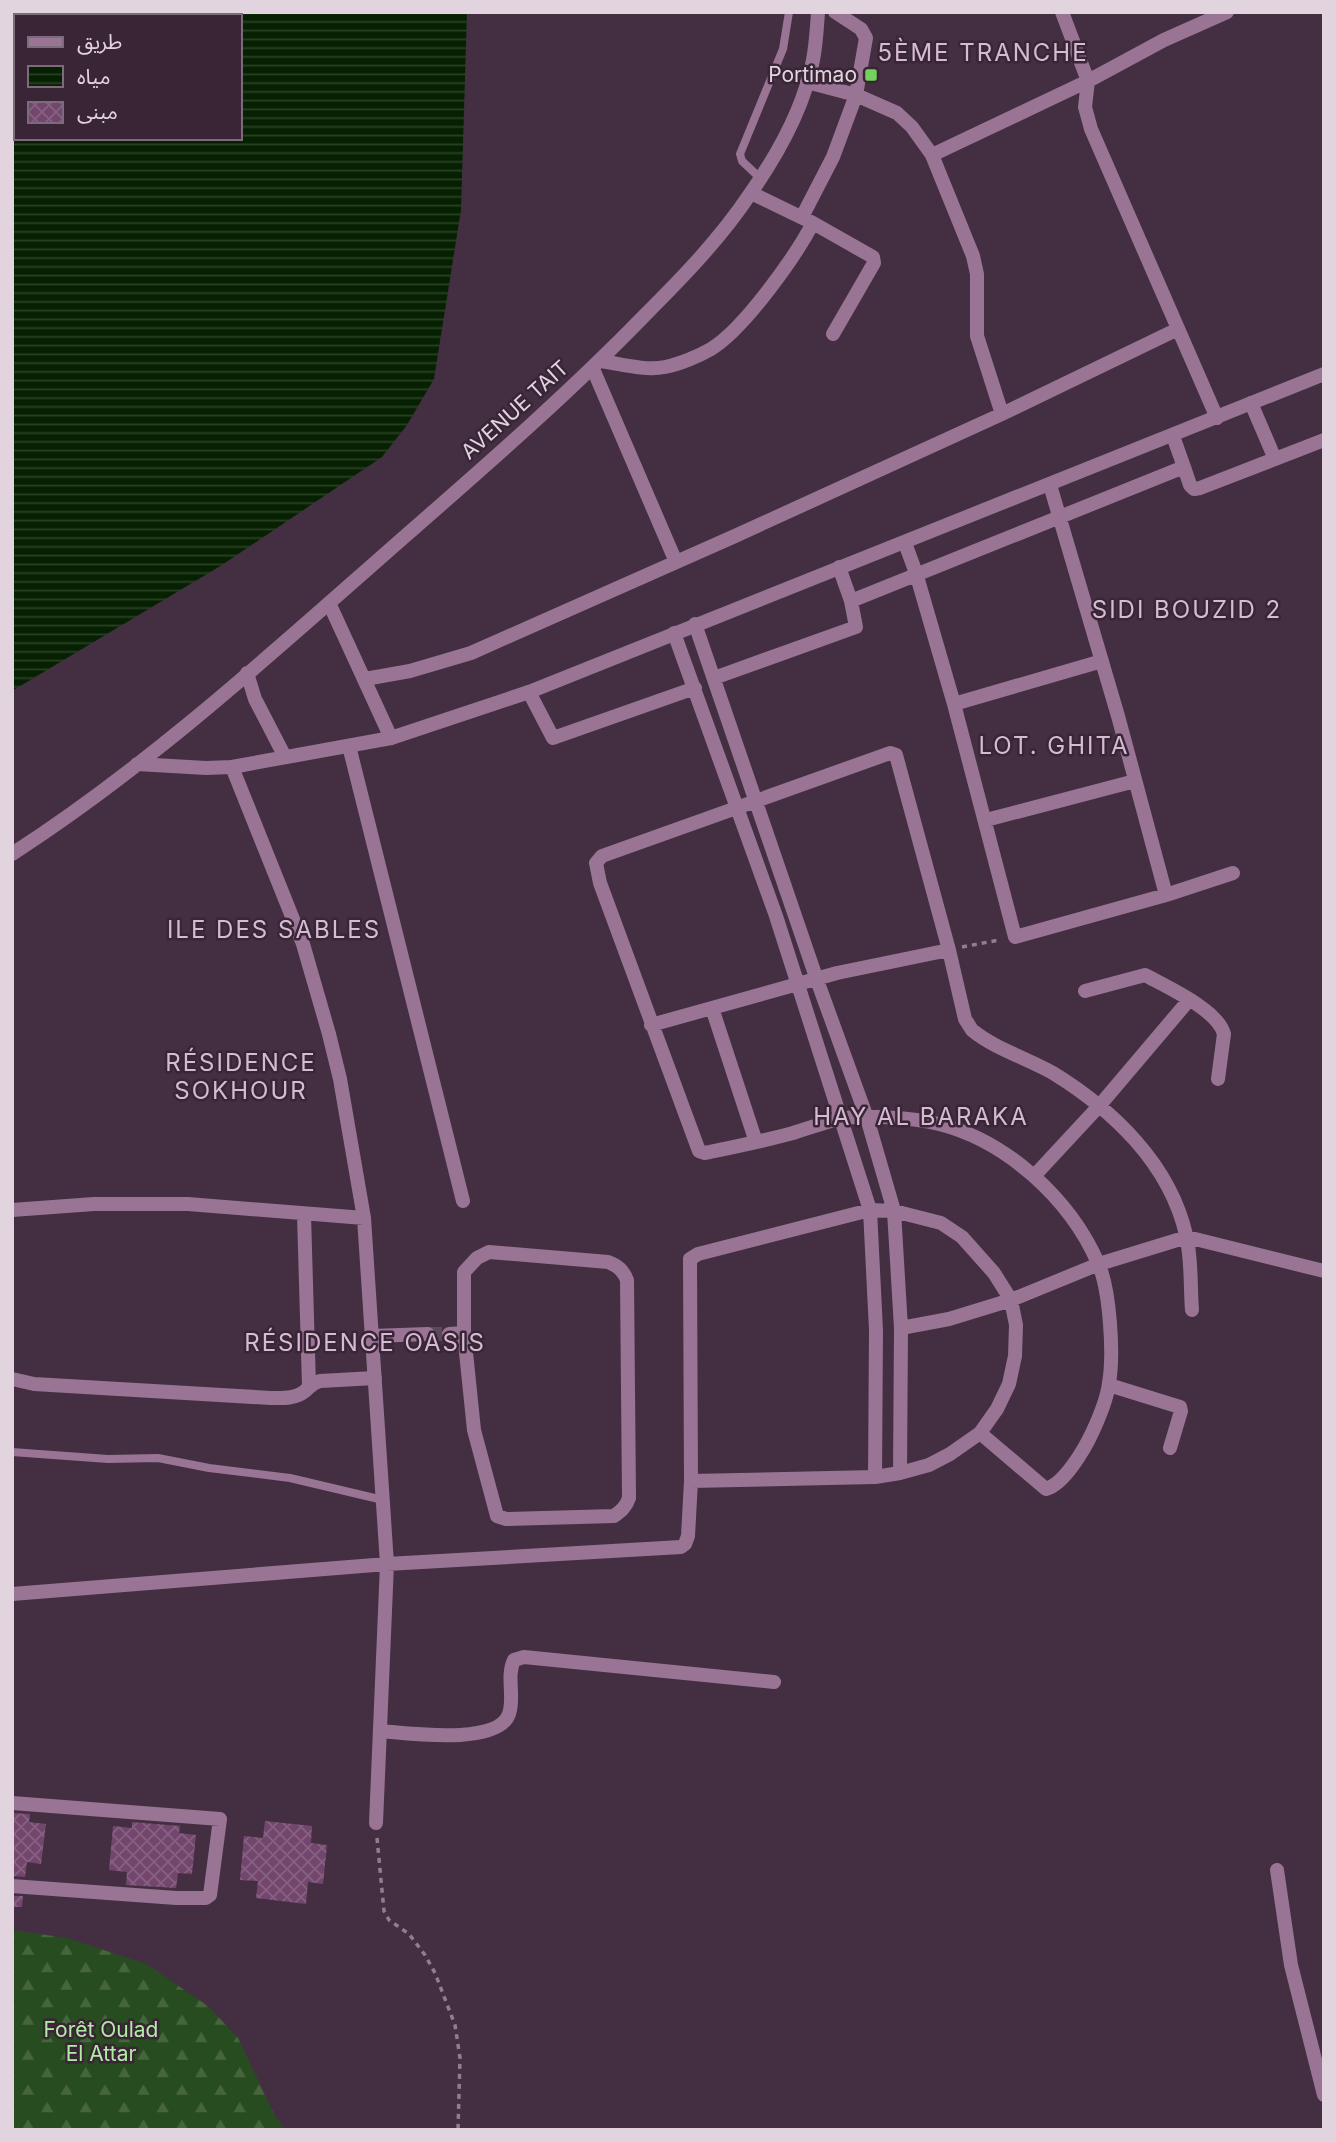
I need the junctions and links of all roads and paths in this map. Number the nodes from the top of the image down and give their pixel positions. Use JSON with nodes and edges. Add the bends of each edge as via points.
{"nodes":[{"id":1,"x":789,"y":12,"type":"edge"},
{"id":2,"x":818,"y":12,"type":"edge"},
{"id":3,"x":835,"y":12,"type":"edge"},
{"id":4,"x":1062,"y":12,"type":"edge"},
{"id":5,"x":1227,"y":12,"type":"edge"},
{"id":6,"x":1087,"y":81,"type":"junction"},
{"id":7,"x":807,"y":82,"type":"junction"},
{"id":8,"x":856,"y":95,"type":"junction"},
{"id":9,"x":932,"y":155,"type":"junction"},
{"id":10,"x":761,"y":178,"type":"junction"},
{"id":11,"x":751,"y":193,"type":"junction"},
{"id":12,"x":808,"y":220,"type":"junction"},
{"id":13,"x":1178,"y":330,"type":"junction"},
{"id":14,"x":833,"y":334,"type":"dead end"},
{"id":15,"x":597,"y":365,"type":"junction"},
{"id":16,"x":1324,"y":374,"type":"edge"},
{"id":17,"x":1251,"y":403,"type":"junction"},
{"id":18,"x":1002,"y":414,"type":"junction"},
{"id":19,"x":1216,"y":418,"type":"junction"},
{"id":20,"x":1172,"y":436,"type":"junction"},
{"id":21,"x":1324,"y":440,"type":"edge"},
{"id":22,"x":1275,"y":459,"type":"junction"},
{"id":23,"x":1184,"y":467,"type":"junction"},
{"id":24,"x":1050,"y":485,"type":"junction"},
{"id":25,"x":1059,"y":517,"type":"junction"},
{"id":26,"x":905,"y":543,"type":"junction"},
{"id":27,"x":676,"y":562,"type":"junction"},
{"id":28,"x":839,"y":567,"type":"junction"},
{"id":29,"x":916,"y":573,"type":"junction"},
{"id":30,"x":851,"y":601,"type":"junction"},
{"id":31,"x":329,"y":603,"type":"junction"},
{"id":32,"x":695,"y":624,"type":"junction"},
{"id":33,"x":674,"y":633,"type":"junction"},
{"id":34,"x":1101,"y":661,"type":"junction"},
{"id":35,"x":247,"y":673,"type":"junction"},
{"id":36,"x":714,"y":678,"type":"junction"},
{"id":37,"x":365,"y":679,"type":"junction"},
{"id":38,"x":695,"y":688,"type":"junction"},
{"id":39,"x":529,"y":692,"type":"junction"},
{"id":40,"x":954,"y":704,"type":"junction"},
{"id":41,"x":391,"y":738,"type":"junction"},
{"id":42,"x":349,"y":746,"type":"junction"},
{"id":43,"x":285,"y":757,"type":"junction"},
{"id":44,"x":137,"y":764,"type":"junction"},
{"id":45,"x":232,"y":767,"type":"junction"},
{"id":46,"x":1135,"y":780,"type":"junction"},
{"id":47,"x":757,"y":800,"type":"junction"},
{"id":48,"x":738,"y":807,"type":"junction"},
{"id":49,"x":986,"y":820,"type":"junction"},
{"id":50,"x":12,"y":854,"type":"edge"},
{"id":51,"x":1233,"y":873,"type":"dead end"},
{"id":52,"x":1166,"y":895,"type":"junction"},
{"id":53,"x":1015,"y":937,"type":"junction"},
{"id":54,"x":949,"y":950,"type":"junction"},
{"id":55,"x":817,"y":980,"type":"junction"},
{"id":56,"x":799,"y":985,"type":"junction"},
{"id":57,"x":1085,"y":991,"type":"dead end"},
{"id":58,"x":1189,"y":1000,"type":"junction"},
{"id":59,"x":712,"y":1009,"type":"junction"},
{"id":60,"x":651,"y":1026,"type":"junction"},
{"id":61,"x":1218,"y":1079,"type":"dead end"},
{"id":62,"x":1101,"y":1105,"type":"junction"},
{"id":63,"x":867,"y":1118,"type":"junction"},
{"id":64,"x":841,"y":1119,"type":"junction"},
{"id":65,"x":756,"y":1142,"type":"junction"},
{"id":66,"x":1035,"y":1175,"type":"junction"},
{"id":67,"x":463,"y":1201,"type":"dead end"},
{"id":68,"x":12,"y":1210,"type":"edge"},
{"id":69,"x":870,"y":1210,"type":"junction"},
{"id":70,"x":894,"y":1211,"type":"junction"},
{"id":71,"x":304,"y":1215,"type":"junction"},
{"id":72,"x":364,"y":1218,"type":"junction"},
{"id":73,"x":1187,"y":1237,"type":"junction"},
{"id":74,"x":1099,"y":1264,"type":"junction"},
{"id":75,"x":1324,"y":1271,"type":"edge"},
{"id":76,"x":1011,"y":1300,"type":"junction"},
{"id":77,"x":1192,"y":1310,"type":"dead end"},
{"id":78,"x":901,"y":1328,"type":"junction"},
{"id":79,"x":457,"y":1334,"type":"joint"},
{"id":80,"x":428,"y":1335,"type":"tunnel mouth"},
{"id":81,"x":372,"y":1336,"type":"junction"},
{"id":82,"x":375,"y":1377,"type":"junction"},
{"id":83,"x":12,"y":1379,"type":"edge"},
{"id":84,"x":1109,"y":1385,"type":"junction"},
{"id":85,"x":309,"y":1386,"type":"junction"},
{"id":86,"x":980,"y":1433,"type":"junction"},
{"id":87,"x":1170,"y":1448,"type":"dead end"},
{"id":88,"x":12,"y":1452,"type":"edge"},
{"id":89,"x":900,"y":1473,"type":"junction"},
{"id":90,"x":875,"y":1477,"type":"junction"},
{"id":91,"x":691,"y":1481,"type":"junction"},
{"id":92,"x":383,"y":1500,"type":"junction"},
{"id":93,"x":387,"y":1564,"type":"junction"},
{"id":94,"x":12,"y":1594,"type":"edge"},
{"id":95,"x":774,"y":1682,"type":"dead end"},
{"id":96,"x":380,"y":1731,"type":"junction"},
{"id":97,"x":12,"y":1802,"type":"edge"},
{"id":98,"x":376,"y":1823,"type":"joint"},
{"id":99,"x":1277,"y":1870,"type":"dead end"},
{"id":100,"x":12,"y":1886,"type":"edge"},
{"id":101,"x":1324,"y":2095,"type":"edge"},
{"id":102,"x":458,"y":2130,"type":"edge"}],
"edges":[{"from":1,"to":10,"type":"lane","via":[[783,49],[740,154]]},
{"from":2,"to":7,"type":"street","name":"AVENUE TAIT"},
{"from":3,"to":8,"type":"street","via":[[866,38]]},
{"from":4,"to":6,"type":"street"},
{"from":5,"to":6,"type":"street"},
{"from":6,"to":9,"type":"street"},
{"from":6,"to":13,"type":"street","via":[[1085,107],[1091,129]]},
{"from":7,"to":8,"type":"street"},
{"from":7,"to":10,"type":"street","name":"AVENUE TAIT"},
{"from":8,"to":9,"type":"street","via":[[897,113]]},
{"from":8,"to":12,"type":"street"},
{"from":9,"to":18,"type":"street","via":[[973,256],[977,336]]},
{"from":10,"to":11,"type":"street","name":"AVENUE TAIT"},
{"from":11,"to":12,"type":"street"},
{"from":11,"to":15,"type":"street","name":"AVENUE TAIT","via":[[718,237]]},
{"from":12,"to":14,"type":"street","via":[[874,260]]},
{"from":12,"to":15,"type":"street","via":[[802,243],[779,275],[734,330],[712,349],[665,367]]},
{"from":13,"to":18,"type":"street"},
{"from":13,"to":19,"type":"street"},
{"from":15,"to":27,"type":"street"},
{"from":15,"to":31,"type":"street","name":"AVENUE TAIT"},
{"from":16,"to":17,"type":"street"},
{"from":17,"to":19,"type":"street"},
{"from":17,"to":22,"type":"street"},
{"from":18,"to":27,"type":"street"},
{"from":19,"to":20,"type":"street"},
{"from":20,"to":23,"type":"street"},
{"from":20,"to":24,"type":"street"},
{"from":21,"to":22,"type":"street"},
{"from":22,"to":23,"type":"street","via":[[1194,489]]},
{"from":23,"to":25,"type":"street"},
{"from":24,"to":25,"type":"street"},
{"from":24,"to":26,"type":"street"},
{"from":25,"to":29,"type":"street"},
{"from":25,"to":34,"type":"street"},
{"from":26,"to":28,"type":"street"},
{"from":26,"to":29,"type":"street"},
{"from":27,"to":37,"type":"street","via":[[471,653]]},
{"from":28,"to":30,"type":"street"},
{"from":28,"to":32,"type":"street"},
{"from":29,"to":30,"type":"street"},
{"from":29,"to":40,"type":"street"},
{"from":30,"to":36,"type":"street","via":[[857,624],[853,628]]},
{"from":31,"to":35,"type":"street","name":"AVENUE TAIT"},
{"from":31,"to":37,"type":"street"},
{"from":32,"to":33,"type":"street"},
{"from":32,"to":36,"type":"street"},
{"from":33,"to":38,"type":"street"},
{"from":33,"to":39,"type":"street"},
{"from":34,"to":40,"type":"street"},
{"from":34,"to":46,"type":"street"},
{"from":35,"to":43,"type":"street"},
{"from":35,"to":44,"type":"street","name":"AVENUE TAIT"},
{"from":36,"to":47,"type":"street"},
{"from":37,"to":41,"type":"street"},
{"from":38,"to":39,"type":"street","via":[[553,738]]},
{"from":38,"to":48,"type":"street"},
{"from":39,"to":41,"type":"street"},
{"from":40,"to":49,"type":"street"},
{"from":41,"to":42,"type":"street"},
{"from":42,"to":43,"type":"street"},
{"from":42,"to":67,"type":"street"},
{"from":43,"to":45,"type":"street"},
{"from":44,"to":45,"type":"street"},
{"from":44,"to":50,"type":"street","name":"AVENUE TAIT"},
{"from":45,"to":72,"type":"street","via":[[303,944],[340,1079]]},
{"from":46,"to":49,"type":"street"},
{"from":46,"to":52,"type":"street"},
{"from":47,"to":48,"type":"street"},
{"from":47,"to":54,"type":"street","via":[[893,753]]},
{"from":47,"to":55,"type":"street"},
{"from":48,"to":56,"type":"street"},
{"from":48,"to":60,"type":"street","via":[[597,860],[600,883]]},
{"from":49,"to":53,"type":"street"},
{"from":51,"to":52,"type":"street"},
{"from":52,"to":53,"type":"street"},
{"from":53,"to":54,"type":"path"},
{"from":54,"to":55,"type":"street"},
{"from":54,"to":62,"type":"street","via":[[965,1019],[972,1030]]},
{"from":55,"to":56,"type":"street"},
{"from":55,"to":63,"type":"street"},
{"from":56,"to":59,"type":"street"},
{"from":56,"to":64,"type":"street"},
{"from":57,"to":58,"type":"street","via":[[1145,975]]},
{"from":58,"to":61,"type":"street","via":[[1222,1027]]},
{"from":58,"to":62,"type":"street"},
{"from":59,"to":60,"type":"street"},
{"from":59,"to":65,"type":"street"},
{"from":60,"to":65,"type":"street","via":[[699,1151]]},
{"from":62,"to":66,"type":"street"},
{"from":62,"to":73,"type":"street","via":[[1163,1180],[1177,1204]]},
{"from":63,"to":64,"type":"street"},
{"from":63,"to":66,"type":"street","via":[[940,1124],[993,1147]]},
{"from":63,"to":70,"type":"street"},
{"from":64,"to":65,"type":"street"},
{"from":64,"to":69,"type":"street"},
{"from":66,"to":74,"type":"street","via":[[1065,1210]]},
{"from":68,"to":71,"type":"street","via":[[188,1204]]},
{"from":69,"to":70,"type":"street"},
{"from":69,"to":90,"type":"street","via":[[876,1330]]},
{"from":69,"to":91,"type":"street","via":[[690,1259]]},
{"from":70,"to":76,"type":"street","via":[[942,1223],[962,1237]]},
{"from":70,"to":78,"type":"street"},
{"from":71,"to":72,"type":"street"},
{"from":71,"to":85,"type":"street"},
{"from":72,"to":81,"type":"street"},
{"from":73,"to":74,"type":"street"},
{"from":73,"to":75,"type":"street"},
{"from":73,"to":77,"type":"street"},
{"from":74,"to":76,"type":"street"},
{"from":74,"to":84,"type":"street","via":[[1112,1345]]},
{"from":76,"to":78,"type":"street"},
{"from":76,"to":86,"type":"street","via":[[1016,1325],[1009,1384]]},
{"from":78,"to":89,"type":"street"},
{"from":79,"to":79,"type":"street","via":[[464,1272],[489,1252],[617,1265],[627,1280],[629,1498],[620,1511],[614,1516],[498,1516],[474,1430]]},
{"from":80,"to":81,"type":"street"},
{"from":81,"to":82,"type":"street"},
{"from":82,"to":85,"type":"street"},
{"from":82,"to":92,"type":"street"},
{"from":83,"to":85,"type":"street","via":[[271,1398],[296,1396]]},
{"from":84,"to":86,"type":"street","via":[[1083,1452],[1050,1489],[1043,1488]]},
{"from":84,"to":87,"type":"street","via":[[1180,1407]]},
{"from":86,"to":89,"type":"street","via":[[929,1465]]},
{"from":88,"to":92,"type":"lane","via":[[158,1458],[290,1478]]},
{"from":89,"to":90,"type":"street"},
{"from":90,"to":91,"type":"street"},
{"from":91,"to":93,"type":"street","via":[[688,1536],[681,1547]]},
{"from":92,"to":93,"type":"street"},
{"from":93,"to":94,"type":"street"},
{"from":93,"to":96,"type":"street"},
{"from":95,"to":96,"type":"street","via":[[524,1657],[510,1667],[509,1714],[490,1730],[455,1736]]},
{"from":96,"to":98,"type":"street"},
{"from":97,"to":100,"type":"street","via":[[220,1819],[206,1898]]},
{"from":98,"to":102,"type":"path","via":[[384,1911],[425,1955],[455,2025],[460,2058]]},
{"from":99,"to":101,"type":"street","via":[[1291,1965]]}]}
